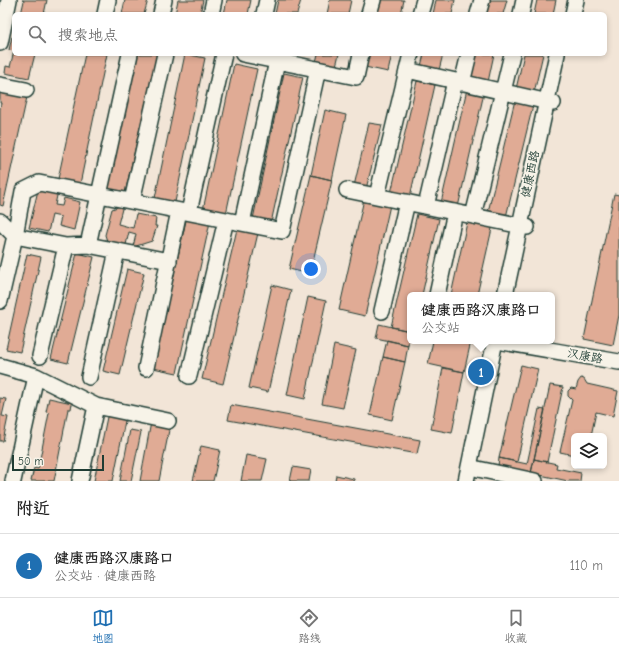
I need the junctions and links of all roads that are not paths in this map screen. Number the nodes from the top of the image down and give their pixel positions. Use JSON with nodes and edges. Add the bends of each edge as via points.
{"nodes":[{"id":1,"x":9,"y":0,"type":"edge"},
{"id":2,"x":108,"y":0,"type":"edge"},
{"id":3,"x":164,"y":0,"type":"edge"},
{"id":4,"x":214,"y":0,"type":"edge"},
{"id":5,"x":267,"y":0,"type":"edge"},
{"id":6,"x":372,"y":0,"type":"edge"},
{"id":7,"x":424,"y":0,"type":"edge"},
{"id":8,"x":482,"y":0,"type":"edge"},
{"id":9,"x":524,"y":0,"type":"edge"},
{"id":10,"x":568,"y":0,"type":"edge"},
{"id":11,"x":576,"y":0,"type":"edge"},
{"id":12,"x":105,"y":12,"type":"edge"},
{"id":13,"x":161,"y":12,"type":"edge"},
{"id":14,"x":211,"y":12,"type":"edge"},
{"id":15,"x":264,"y":12,"type":"edge"},
{"id":16,"x":369,"y":12,"type":"edge"},
{"id":17,"x":421,"y":12,"type":"edge"},
{"id":18,"x":479,"y":12,"type":"edge"},
{"id":19,"x":521,"y":12,"type":"edge"},
{"id":20,"x":565,"y":12,"type":"edge"},
{"id":21,"x":573,"y":12,"type":"edge"},
{"id":22,"x":0,"y":43,"type":"edge"},
{"id":23,"x":130,"y":56,"type":"edge"},
{"id":24,"x":165,"y":56,"type":"edge"},
{"id":25,"x":223,"y":56,"type":"edge"},
{"id":26,"x":255,"y":56,"type":"edge"},
{"id":27,"x":361,"y":56,"type":"edge"},
{"id":28,"x":410,"y":56,"type":"edge"},
{"id":29,"x":468,"y":56,"type":"edge"},
{"id":30,"x":512,"y":56,"type":"edge"},
{"id":31,"x":556,"y":56,"type":"edge"},
{"id":32,"x":563,"y":56,"type":"edge"},
{"id":33,"x":277,"y":61,"type":"junction"},
{"id":34,"x":318,"y":69,"type":"junction"},
{"id":35,"x":407,"y":70,"type":"junction"},
{"id":36,"x":458,"y":82,"type":"junction"},
{"id":37,"x":0,"y":85,"type":"edge"},
{"id":38,"x":26,"y":90,"type":"dead end"},
{"id":39,"x":503,"y":92,"type":"junction"},
{"id":40,"x":550,"y":102,"type":"junction"},
{"id":41,"x":347,"y":190,"type":"dead end"},
{"id":42,"x":99,"y":195,"type":"junction"},
{"id":43,"x":377,"y":196,"type":"junction"},
{"id":44,"x":132,"y":201,"type":"junction"},
{"id":45,"x":407,"y":202,"type":"junction"},
{"id":46,"x":426,"y":206,"type":"junction"},
{"id":47,"x":184,"y":212,"type":"junction"},
{"id":48,"x":455,"y":212,"type":"junction"},
{"id":49,"x":474,"y":216,"type":"junction"},
{"id":50,"x":226,"y":220,"type":"junction"},
{"id":51,"x":0,"y":221,"type":"edge"},
{"id":52,"x":242,"y":223,"type":"junction"},
{"id":53,"x":523,"y":226,"type":"junction"},
{"id":54,"x":15,"y":236,"type":"junction"},
{"id":55,"x":88,"y":245,"type":"junction"},
{"id":56,"x":66,"y":246,"type":"junction"},
{"id":57,"x":117,"y":251,"type":"junction"},
{"id":58,"x":169,"y":262,"type":"junction"},
{"id":59,"x":438,"y":292,"type":"edge"},
{"id":60,"x":505,"y":292,"type":"edge"},
{"id":61,"x":513,"y":292,"type":"edge"},
{"id":62,"x":0,"y":301,"type":"edge"},
{"id":63,"x":382,"y":311,"type":"dead end"},
{"id":64,"x":499,"y":344,"type":"edge"},
{"id":65,"x":499,"y":344,"type":"edge"},
{"id":66,"x":517,"y":344,"type":"edge"},
{"id":67,"x":40,"y":356,"type":"dead end"},
{"id":68,"x":619,"y":362,"type":"edge"},
{"id":69,"x":0,"y":366,"type":"edge"},
{"id":70,"x":146,"y":368,"type":"dead end"},
{"id":71,"x":36,"y":376,"type":"junction"},
{"id":72,"x":189,"y":376,"type":"dead end"},
{"id":73,"x":89,"y":377,"type":"dead end"},
{"id":74,"x":96,"y":406,"type":"junction"},
{"id":75,"x":168,"y":421,"type":"dead end"},
{"id":76,"x":477,"y":475,"type":"edge"},
{"id":77,"x":13,"y":481,"type":"edge"},
{"id":78,"x":80,"y":481,"type":"edge"},
{"id":79,"x":466,"y":481,"type":"edge"},
{"id":80,"x":535,"y":481,"type":"edge"}],
"edges":[{"from":1,"to":22,"type":"street"},
{"from":2,"to":12,"type":"street"},
{"from":3,"to":13,"type":"street"},
{"from":4,"to":14,"type":"street"},
{"from":5,"to":15,"type":"street"},
{"from":6,"to":16,"type":"street"},
{"from":7,"to":17,"type":"street"},
{"from":8,"to":18,"type":"street"},
{"from":9,"to":19,"type":"street"},
{"from":10,"to":20,"type":"street"},
{"from":11,"to":21,"type":"street"},
{"from":23,"to":42,"type":"street"},
{"from":24,"to":44,"type":"street"},
{"from":25,"to":47,"type":"street"},
{"from":26,"to":33,"type":"street"},
{"from":27,"to":34,"type":"street","via":[[356,77]]},
{"from":28,"to":35,"type":"street"},
{"from":29,"to":36,"type":"street"},
{"from":30,"to":39,"type":"street"},
{"from":31,"to":40,"type":"street","name":"健康西路"},
{"from":32,"to":40,"type":"street","name":"健康西路"},
{"from":33,"to":34,"type":"street"},
{"from":33,"to":52,"type":"street"},
{"from":34,"to":52,"type":"street","via":[[282,231]]},
{"from":35,"to":36,"type":"street"},
{"from":35,"to":43,"type":"street"},
{"from":36,"to":39,"type":"street"},
{"from":36,"to":46,"type":"street"},
{"from":37,"to":38,"type":"street"},
{"from":39,"to":40,"type":"street"},
{"from":39,"to":49,"type":"street"},
{"from":40,"to":53,"type":"street","name":"健康西路"},
{"from":41,"to":43,"type":"street"},
{"from":42,"to":44,"type":"street"},
{"from":42,"to":54,"type":"street","via":[[39,183],[23,191]]},
{"from":42,"to":55,"type":"street"},
{"from":43,"to":45,"type":"street"},
{"from":44,"to":47,"type":"street"},
{"from":45,"to":46,"type":"street"},
{"from":45,"to":63,"type":"street"},
{"from":46,"to":48,"type":"street"},
{"from":47,"to":50,"type":"street"},
{"from":47,"to":58,"type":"street"},
{"from":48,"to":49,"type":"street"},
{"from":48,"to":59,"type":"street"},
{"from":49,"to":53,"type":"street"},
{"from":50,"to":52,"type":"street"},
{"from":50,"to":72,"type":"street"},
{"from":51,"to":54,"type":"street"},
{"from":53,"to":60,"type":"street","name":"健康西路"},
{"from":53,"to":61,"type":"street","name":"健康西路"},
{"from":54,"to":56,"type":"street"},
{"from":54,"to":62,"type":"street"},
{"from":55,"to":56,"type":"street"},
{"from":55,"to":57,"type":"street"},
{"from":56,"to":67,"type":"street"},
{"from":57,"to":58,"type":"street"},
{"from":57,"to":73,"type":"street"},
{"from":58,"to":70,"type":"street"},
{"from":64,"to":76,"type":"street"},
{"from":65,"to":79,"type":"street"},
{"from":66,"to":68,"type":"street","name":"汉康路"},
{"from":69,"to":71,"type":"street"},
{"from":71,"to":74,"type":"street"},
{"from":71,"to":77,"type":"street"},
{"from":74,"to":75,"type":"street"},
{"from":74,"to":78,"type":"street"},
{"from":76,"to":80,"type":"street"}]}
